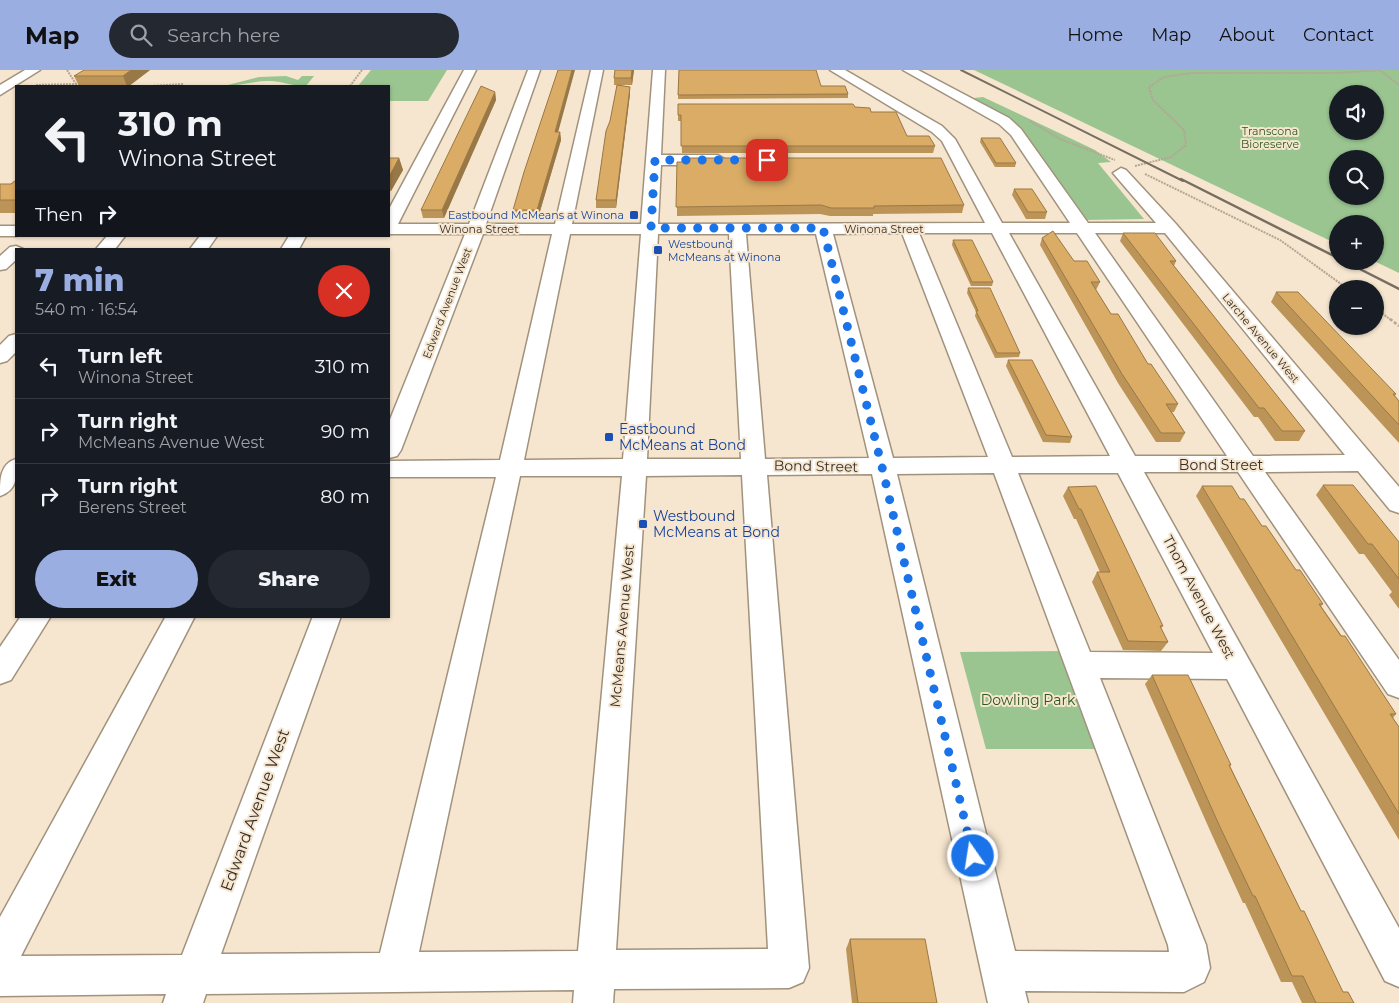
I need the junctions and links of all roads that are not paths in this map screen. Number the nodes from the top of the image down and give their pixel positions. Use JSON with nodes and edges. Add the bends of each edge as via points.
{"nodes":[{"id":1,"x":34,"y":70,"type":"edge"},
{"id":2,"x":470,"y":70,"type":"edge"},
{"id":3,"x":534,"y":70,"type":"edge"},
{"id":4,"x":597,"y":70,"type":"edge"},
{"id":5,"x":660,"y":70,"type":"edge"},
{"id":6,"x":836,"y":70,"type":"edge"},
{"id":7,"x":909,"y":70,"type":"edge"},
{"id":8,"x":0,"y":91,"type":"edge"},
{"id":9,"x":867,"y":104,"type":"dead end"},
{"id":10,"x":894,"y":104,"type":"junction"},
{"id":11,"x":942,"y":158,"type":"edge"},
{"id":12,"x":958,"y":159,"type":"junction"},
{"id":13,"x":655,"y":160,"type":"junction"},
{"id":14,"x":737,"y":160,"type":"edge"},
{"id":15,"x":1126,"y":170,"type":"road end"},
{"id":16,"x":390,"y":225,"type":"edge"},
{"id":17,"x":562,"y":228,"type":"junction"},
{"id":18,"x":651,"y":228,"type":"junction"},
{"id":19,"x":737,"y":228,"type":"junction"},
{"id":20,"x":823,"y":228,"type":"junction"},
{"id":21,"x":996,"y":228,"type":"junction"},
{"id":22,"x":1082,"y":228,"type":"junction"},
{"id":23,"x":1170,"y":228,"type":"junction"},
{"id":24,"x":476,"y":229,"type":"junction"},
{"id":25,"x":909,"y":229,"type":"junction"},
{"id":26,"x":0,"y":231,"type":"edge"},
{"id":27,"x":15,"y":231,"type":"edge"},
{"id":28,"x":390,"y":231,"type":"edge"},
{"id":29,"x":32,"y":237,"type":"edge"},
{"id":30,"x":116,"y":237,"type":"edge"},
{"id":31,"x":209,"y":237,"type":"edge"},
{"id":32,"x":297,"y":237,"type":"edge"},
{"id":33,"x":20,"y":248,"type":"edge"},
{"id":34,"x":106,"y":248,"type":"edge"},
{"id":35,"x":200,"y":248,"type":"edge"},
{"id":36,"x":291,"y":248,"type":"edge"},
{"id":37,"x":15,"y":252,"type":"edge"},
{"id":38,"x":0,"y":265,"type":"edge"},
{"id":39,"x":15,"y":341,"type":"edge"},
{"id":40,"x":0,"y":357,"type":"edge"},
{"id":41,"x":390,"y":447,"type":"edge"},
{"id":42,"x":1364,"y":463,"type":"junction"},
{"id":43,"x":753,"y":465,"type":"junction"},
{"id":44,"x":1003,"y":465,"type":"junction"},
{"id":45,"x":1127,"y":465,"type":"junction"},
{"id":46,"x":1247,"y":465,"type":"junction"},
{"id":47,"x":635,"y":466,"type":"junction"},
{"id":48,"x":510,"y":467,"type":"junction"},
{"id":49,"x":882,"y":467,"type":"junction"},
{"id":50,"x":390,"y":469,"type":"edge"},
{"id":51,"x":1399,"y":504,"type":"edge"},
{"id":52,"x":36,"y":618,"type":"edge"},
{"id":53,"x":180,"y":618,"type":"edge"},
{"id":54,"x":325,"y":618,"type":"edge"},
{"id":55,"x":1080,"y":665,"type":"junction"},
{"id":56,"x":1236,"y":666,"type":"junction"},
{"id":57,"x":0,"y":671,"type":"edge"},
{"id":58,"x":1399,"y":685,"type":"edge"},
{"id":59,"x":0,"y":956,"type":"edge"},
{"id":60,"x":1399,"y":967,"type":"edge"},
{"id":61,"x":395,"y":972,"type":"junction"},
{"id":62,"x":0,"y":976,"type":"edge"},
{"id":63,"x":593,"y":986,"type":"edge"},
{"id":64,"x":1004,"y":987,"type":"edge"},
{"id":65,"x":188,"y":989,"type":"edge"}],
"edges":[{"from":1,"to":8,"type":"street"},
{"from":2,"to":16,"type":"street"},
{"from":3,"to":24,"type":"street","name":"Edward Avenue West"},
{"from":4,"to":17,"type":"street"},
{"from":5,"to":13,"type":"street","name":"McMeans Avenue West","via":[[665,105]]},
{"from":6,"to":10,"type":"street","name":"Thom Avenue West"},
{"from":7,"to":22,"type":"street","via":[[1004,121],[1016,132]]},
{"from":9,"to":10,"type":"street"},
{"from":10,"to":12,"type":"street","name":"Thom Avenue West","via":[[937,130],[948,140]]},
{"from":11,"to":12,"type":"street"},
{"from":12,"to":21,"type":"street","name":"Thom Avenue West"},
{"from":13,"to":14,"type":"street"},
{"from":13,"to":18,"type":"street","name":"McMeans Avenue West"},
{"from":15,"to":23,"type":"street","name":"Larche Avenue West"},
{"from":17,"to":18,"type":"street","name":"Winona Street"},
{"from":17,"to":24,"type":"street","name":"Winona Street"},
{"from":17,"to":48,"type":"street"},
{"from":18,"to":19,"type":"street","name":"Winona Street"},
{"from":18,"to":47,"type":"street","name":"McMeans Avenue West"},
{"from":19,"to":20,"type":"street","name":"Winona Street"},
{"from":19,"to":43,"type":"street"},
{"from":20,"to":25,"type":"street","name":"Winona Street"},
{"from":20,"to":49,"type":"street"},
{"from":21,"to":22,"type":"street","name":"Winona Street"},
{"from":21,"to":25,"type":"street","name":"Winona Street"},
{"from":21,"to":45,"type":"street","name":"Thom Avenue West"},
{"from":22,"to":23,"type":"street","name":"Winona Street"},
{"from":22,"to":46,"type":"street"},
{"from":23,"to":42,"type":"street","name":"Larche Avenue West"},
{"from":24,"to":28,"type":"street","name":"Winona Street"},
{"from":24,"to":41,"type":"street","name":"Edward Avenue West"},
{"from":25,"to":44,"type":"street"},
{"from":26,"to":27,"type":"street"},
{"from":29,"to":33,"type":"street"},
{"from":30,"to":34,"type":"street"},
{"from":31,"to":35,"type":"street"},
{"from":32,"to":36,"type":"street"},
{"from":37,"to":38,"type":"street"},
{"from":39,"to":40,"type":"street"},
{"from":42,"to":46,"type":"street","name":"Bond Street"},
{"from":42,"to":51,"type":"street","name":"Larche Avenue West"},
{"from":43,"to":47,"type":"street","name":"Bond Street"},
{"from":43,"to":49,"type":"street","name":"Bond Street"},
{"from":43,"to":63,"type":"street","via":[[789,968]]},
{"from":44,"to":45,"type":"street","name":"Bond Street"},
{"from":44,"to":49,"type":"street","name":"Bond Street"},
{"from":44,"to":55,"type":"street"},
{"from":45,"to":46,"type":"street","name":"Bond Street"},
{"from":45,"to":56,"type":"street","name":"Thom Avenue West"},
{"from":46,"to":58,"type":"street"},
{"from":47,"to":48,"type":"street","name":"Bond Street"},
{"from":47,"to":63,"type":"street","name":"McMeans Avenue West"},
{"from":48,"to":50,"type":"street","name":"Bond Street"},
{"from":48,"to":61,"type":"street"},
{"from":49,"to":64,"type":"street"},
{"from":52,"to":57,"type":"street"},
{"from":53,"to":59,"type":"street"},
{"from":54,"to":65,"type":"street","name":"Edward Avenue West"},
{"from":55,"to":56,"type":"street"},
{"from":55,"to":64,"type":"street","via":[[1187,945],[1190,968],[1184,972]]},
{"from":56,"to":60,"type":"street","name":"Thom Avenue West"},
{"from":61,"to":63,"type":"street"},
{"from":61,"to":65,"type":"street"},
{"from":62,"to":65,"type":"street"}]}
